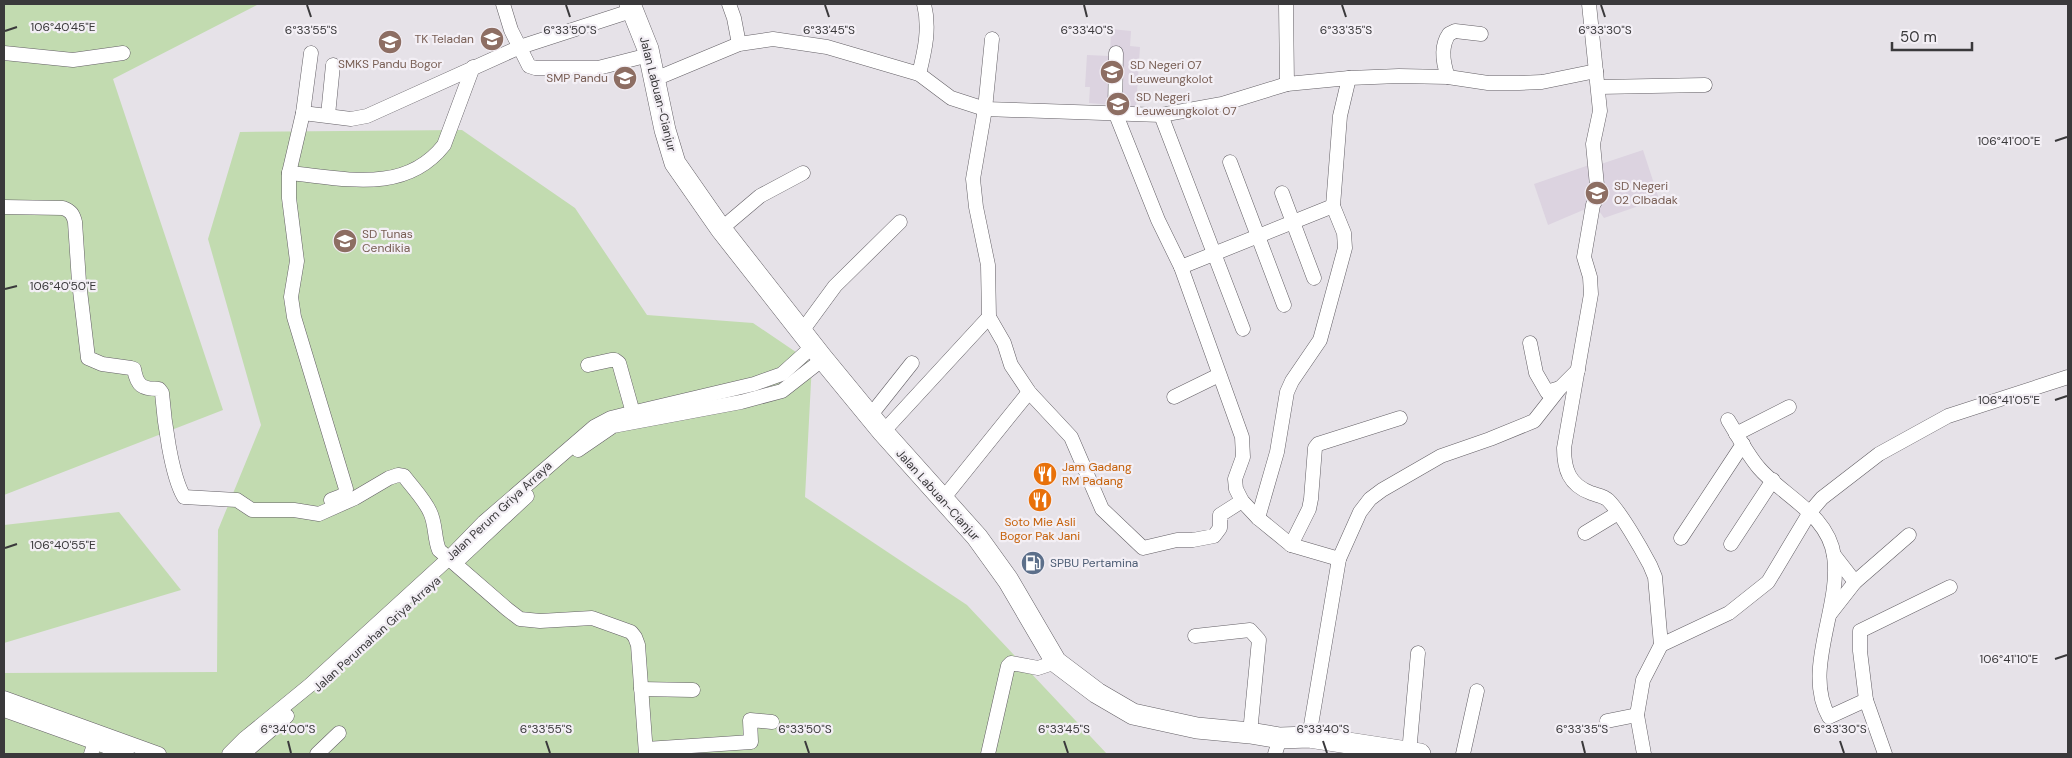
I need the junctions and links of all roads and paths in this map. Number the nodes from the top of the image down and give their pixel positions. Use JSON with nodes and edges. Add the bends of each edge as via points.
{"nodes":[{"id":1,"x":503,"y":4,"type":"edge"},
{"id":2,"x":729,"y":4,"type":"edge"},
{"id":3,"x":924,"y":4,"type":"edge"},
{"id":4,"x":1286,"y":4,"type":"edge"},
{"id":5,"x":1589,"y":4,"type":"edge"},
{"id":6,"x":632,"y":7,"type":"edge"},
{"id":7,"x":1481,"y":34,"type":"dead end"},
{"id":8,"x":992,"y":39,"type":"dead end"},
{"id":9,"x":739,"y":44,"type":"junction"},
{"id":10,"x":520,"y":47,"type":"junction"},
{"id":11,"x":311,"y":52,"type":"dead end"},
{"id":12,"x":4,"y":53,"type":"edge"},
{"id":13,"x":123,"y":53,"type":"dead end"},
{"id":14,"x":1116,"y":53,"type":"dead end"},
{"id":15,"x":649,"y":54,"type":"junction"},
{"id":16,"x":333,"y":65,"type":"dead end"},
{"id":17,"x":473,"y":67,"type":"junction"},
{"id":18,"x":1596,"y":71,"type":"junction"},
{"id":19,"x":919,"y":74,"type":"junction"},
{"id":20,"x":1448,"y":77,"type":"junction"},
{"id":21,"x":1348,"y":78,"type":"junction"},
{"id":22,"x":655,"y":79,"type":"junction"},
{"id":23,"x":1286,"y":84,"type":"junction"},
{"id":24,"x":1705,"y":85,"type":"dead end"},
{"id":25,"x":1598,"y":87,"type":"junction"},
{"id":26,"x":985,"y":109,"type":"junction"},
{"id":27,"x":1115,"y":112,"type":"junction"},
{"id":28,"x":303,"y":113,"type":"junction"},
{"id":29,"x":328,"y":115,"type":"junction"},
{"id":30,"x":1161,"y":115,"type":"junction"},
{"id":31,"x":1230,"y":162,"type":"dead end"},
{"id":32,"x":289,"y":173,"type":"junction"},
{"id":33,"x":803,"y":173,"type":"dead end"},
{"id":34,"x":1282,"y":193,"type":"dead end"},
{"id":35,"x":1333,"y":206,"type":"junction"},
{"id":36,"x":4,"y":207,"type":"edge"},
{"id":37,"x":900,"y":222,"type":"dead end"},
{"id":38,"x":1294,"y":222,"type":"junction"},
{"id":39,"x":721,"y":229,"type":"junction"},
{"id":40,"x":1257,"y":237,"type":"junction"},
{"id":41,"x":1214,"y":254,"type":"junction"},
{"id":42,"x":1181,"y":267,"type":"junction"},
{"id":43,"x":1314,"y":278,"type":"dead end"},
{"id":44,"x":1284,"y":305,"type":"dead end"},
{"id":45,"x":989,"y":317,"type":"junction"},
{"id":46,"x":1243,"y":329,"type":"dead end"},
{"id":47,"x":1530,"y":342,"type":"dead end"},
{"id":48,"x":813,"y":346,"type":"junction"},
{"id":49,"x":912,"y":363,"type":"dead end"},
{"id":50,"x":588,"y":366,"type":"dead end"},
{"id":51,"x":1578,"y":370,"type":"junction"},
{"id":52,"x":1219,"y":375,"type":"junction"},
{"id":53,"x":2068,"y":377,"type":"edge"},
{"id":54,"x":1560,"y":388,"type":"junction"},
{"id":55,"x":1029,"y":392,"type":"junction"},
{"id":56,"x":1174,"y":396,"type":"dead end"},
{"id":57,"x":1789,"y":407,"type":"dead end"},
{"id":58,"x":634,"y":417,"type":"junction"},
{"id":59,"x":1400,"y":418,"type":"dead end"},
{"id":60,"x":1728,"y":420,"type":"dead end"},
{"id":61,"x":876,"y":424,"type":"junction"},
{"id":62,"x":1740,"y":439,"type":"junction"},
{"id":63,"x":1773,"y":480,"type":"junction"},
{"id":64,"x":942,"y":500,"type":"junction"},
{"id":65,"x":1242,"y":501,"type":"junction"},
{"id":66,"x":316,"y":505,"type":"dead end"},
{"id":67,"x":1810,"y":512,"type":"junction"},
{"id":68,"x":1618,"y":513,"type":"junction"},
{"id":69,"x":1258,"y":518,"type":"junction"},
{"id":70,"x":1585,"y":533,"type":"dead end"},
{"id":71,"x":1909,"y":536,"type":"dead end"},
{"id":72,"x":1682,"y":538,"type":"dead end"},
{"id":73,"x":1291,"y":544,"type":"junction"},
{"id":74,"x":1730,"y":544,"type":"dead end"},
{"id":75,"x":1834,"y":555,"type":"junction"},
{"id":76,"x":1339,"y":559,"type":"junction"},
{"id":77,"x":451,"y":561,"type":"junction"},
{"id":78,"x":1855,"y":582,"type":"junction"},
{"id":79,"x":1950,"y":587,"type":"dead end"},
{"id":80,"x":1828,"y":617,"type":"junction"},
{"id":81,"x":395,"y":618,"type":"junction"},
{"id":82,"x":379,"y":619,"type":"junction"},
{"id":83,"x":1195,"y":636,"type":"dead end"},
{"id":84,"x":1661,"y":645,"type":"junction"},
{"id":85,"x":1418,"y":652,"type":"dead end"},
{"id":86,"x":1056,"y":662,"type":"junction"},
{"id":87,"x":324,"y":671,"type":"junction"},
{"id":88,"x":317,"y":689,"type":"junction"},
{"id":89,"x":641,"y":689,"type":"junction"},
{"id":90,"x":692,"y":690,"type":"dead end"},
{"id":91,"x":1477,"y":691,"type":"dead end"},
{"id":92,"x":4,"y":698,"type":"edge"},
{"id":93,"x":1866,"y":700,"type":"junction"},
{"id":94,"x":4,"y":710,"type":"edge"},
{"id":95,"x":1637,"y":715,"type":"junction"},
{"id":96,"x":1607,"y":721,"type":"dead end"},
{"id":97,"x":772,"y":722,"type":"dead end"},
{"id":98,"x":339,"y":733,"type":"dead end"},
{"id":99,"x":1250,"y":733,"type":"junction"},
{"id":100,"x":1309,"y":737,"type":"junction"},
{"id":101,"x":1278,"y":746,"type":"edge"},
{"id":102,"x":93,"y":748,"type":"edge"},
{"id":103,"x":646,"y":751,"type":"edge"},
{"id":104,"x":237,"y":753,"type":"edge"},
{"id":105,"x":1415,"y":753,"type":"edge"},
{"id":106,"x":127,"y":754,"type":"edge"},
{"id":107,"x":159,"y":754,"type":"edge"},
{"id":108,"x":317,"y":754,"type":"edge"},
{"id":109,"x":988,"y":754,"type":"edge"},
{"id":110,"x":1463,"y":754,"type":"edge"},
{"id":111,"x":1644,"y":754,"type":"edge"},
{"id":112,"x":1884,"y":754,"type":"edge"}],
"edges":[{"from":1,"to":10,"type":"street"},
{"from":2,"to":9,"type":"street"},
{"from":3,"to":19,"type":"street","via":[[926,43]]},
{"from":4,"to":23,"type":"street"},
{"from":5,"to":18,"type":"street"},
{"from":6,"to":10,"type":"street"},
{"from":6,"to":15,"type":"highway","name":"Jalan Labuan-Cianjur"},
{"from":7,"to":20,"type":"street","via":[[1449,34],[1444,44],[1443,63]]},
{"from":8,"to":26,"type":"street"},
{"from":9,"to":19,"type":"street","via":[[773,39],[827,47]]},
{"from":9,"to":22,"type":"street"},
{"from":10,"to":15,"type":"street","via":[[529,66],[535,68],[598,68]]},
{"from":10,"to":17,"type":"street"},
{"from":11,"to":28,"type":"street"},
{"from":12,"to":13,"type":"street","via":[[73,60]]},
{"from":14,"to":27,"type":"street"},
{"from":15,"to":22,"type":"highway","name":"Jalan Labuan-Cianjur"},
{"from":16,"to":29,"type":"street"},
{"from":17,"to":29,"type":"street","via":[[367,116],[350,119]]},
{"from":17,"to":32,"type":"street","via":[[444,145],[418,168],[396,177],[367,180]]},
{"from":18,"to":20,"type":"street","via":[[1542,82],[1518,83],[1488,83]]},
{"from":18,"to":25,"type":"street"},
{"from":19,"to":26,"type":"street","via":[[951,98]]},
{"from":20,"to":21,"type":"street"},
{"from":21,"to":23,"type":"street"},
{"from":21,"to":35,"type":"street","via":[[1340,116]]},
{"from":22,"to":39,"type":"highway","name":"Jalan Labuan-Cianjur","via":[[675,163]]},
{"from":23,"to":30,"type":"street","via":[[1222,104]]},
{"from":24,"to":25,"type":"street"},
{"from":25,"to":51,"type":"street","via":[[1600,111],[1593,144],[1598,196],[1593,205],[1584,257],[1591,294]]},
{"from":26,"to":27,"type":"street"},
{"from":26,"to":45,"type":"street","via":[[973,179],[988,265]]},
{"from":27,"to":30,"type":"street"},
{"from":27,"to":42,"type":"street","via":[[1158,220]]},
{"from":28,"to":29,"type":"street"},
{"from":28,"to":32,"type":"street"},
{"from":30,"to":41,"type":"street"},
{"from":31,"to":40,"type":"street"},
{"from":32,"to":66,"type":"street","via":[[289,198],[298,261],[291,297],[294,317],[346,489],[344,495]]},
{"from":33,"to":39,"type":"street","via":[[760,196]]},
{"from":34,"to":38,"type":"street"},
{"from":35,"to":38,"type":"street"},
{"from":35,"to":69,"type":"street","via":[[1344,233],[1345,248],[1320,340],[1287,392],[1277,452]]},
{"from":36,"to":77,"type":"street","via":[[62,208],[73,214],[88,358],[102,364],[134,369],[138,385],[159,389],[162,393],[176,474],[184,497],[237,500],[252,510],[294,510],[318,514],[398,475],[404,476],[430,512],[434,540]]},
{"from":37,"to":48,"type":"street","via":[[835,286]]},
{"from":38,"to":40,"type":"street"},
{"from":38,"to":43,"type":"street"},
{"from":39,"to":48,"type":"highway","name":"Jalan Labuan-Cianjur"},
{"from":40,"to":41,"type":"street"},
{"from":40,"to":44,"type":"street"},
{"from":41,"to":42,"type":"street"},
{"from":41,"to":46,"type":"street"},
{"from":42,"to":52,"type":"street"},
{"from":45,"to":55,"type":"street","via":[[1004,343],[1011,365]]},
{"from":45,"to":61,"type":"street"},
{"from":47,"to":54,"type":"street","via":[[1538,380],[1547,392]]},
{"from":48,"to":58,"type":"street","via":[[782,374]]},
{"from":48,"to":61,"type":"highway","name":"Jalan Labuan-Cianjur"},
{"from":49,"to":61,"type":"street"},
{"from":50,"to":58,"type":"street","via":[[611,360],[619,363]]},
{"from":51,"to":54,"type":"street"},
{"from":51,"to":68,"type":"street","via":[[1564,448],[1566,468],[1573,483],[1582,490],[1607,499]]},
{"from":52,"to":56,"type":"street"},
{"from":52,"to":65,"type":"street","via":[[1242,437],[1243,458],[1235,479]]},
{"from":53,"to":67,"type":"street","via":[[1948,416],[1916,432],[1856,470]]},
{"from":54,"to":76,"type":"street","via":[[1534,421],[1441,456],[1370,499],[1360,512]]},
{"from":55,"to":64,"type":"street"},
{"from":55,"to":65,"type":"street","via":[[1071,437],[1102,509],[1143,548],[1214,536],[1220,528],[1220,515]]},
{"from":57,"to":62,"type":"street"},
{"from":58,"to":77,"type":"street","name":"Jalan Perumahan Griya Arraya","via":[[613,426],[568,458]]},
{"from":59,"to":73,"type":"street","via":[[1318,444],[1309,509]]},
{"from":60,"to":62,"type":"street"},
{"from":61,"to":64,"type":"highway","name":"Jalan Labuan-Cianjur"},
{"from":62,"to":63,"type":"street","via":[[1760,468]]},
{"from":62,"to":72,"type":"street"},
{"from":63,"to":67,"type":"street"},
{"from":63,"to":74,"type":"street"},
{"from":64,"to":86,"type":"highway","name":"Jalan Labuan-Cianjur","via":[[977,537],[1008,580]]},
{"from":65,"to":69,"type":"street"},
{"from":67,"to":75,"type":"street","via":[[1826,531]]},
{"from":67,"to":84,"type":"street","via":[[1768,582],[1729,613]]},
{"from":68,"to":70,"type":"street"},
{"from":68,"to":84,"type":"street","via":[[1655,577]]},
{"from":69,"to":73,"type":"street"},
{"from":71,"to":78,"type":"street"},
{"from":73,"to":76,"type":"street"},
{"from":75,"to":78,"type":"street"},
{"from":75,"to":80,"type":"street","via":[[1836,581]]},
{"from":76,"to":100,"type":"street"},
{"from":77,"to":81,"type":"street","name":"Jalan Perumahan Griya Arraya"},
{"from":77,"to":82,"type":"street","name":"Jalan Perum Griya Arraya"},
{"from":77,"to":89,"type":"street","via":[[520,619],[592,618],[631,632],[638,645]]},
{"from":78,"to":80,"type":"street"},
{"from":79,"to":93,"type":"street","via":[[1860,631]]},
{"from":80,"to":93,"type":"street","via":[[1820,676],[1825,709],[1829,716]]},
{"from":81,"to":82,"type":"street"},
{"from":81,"to":88,"type":"street","name":"Jalan Perumahan Griya Arraya"},
{"from":82,"to":87,"type":"street","name":"Jalan Perum Griya Arraya"},
{"from":83,"to":99,"type":"street","via":[[1250,630],[1256,634],[1259,640]]},
{"from":84,"to":95,"type":"street","via":[[1644,680]]},
{"from":85,"to":105,"type":"street"},
{"from":86,"to":99,"type":"highway","name":"Jalan Labuan-Cianjur","via":[[1097,693],[1133,714],[1197,728]]},
{"from":86,"to":109,"type":"street","via":[[1038,668],[1011,662],[1008,666]]},
{"from":87,"to":88,"type":"street"},
{"from":87,"to":104,"type":"street","name":"Jalan Perum Griya Arraya"},
{"from":88,"to":104,"type":"street","name":"Jalan Perumahan Griya Arraya"},
{"from":89,"to":90,"type":"street"},
{"from":89,"to":103,"type":"street"},
{"from":91,"to":110,"type":"street"},
{"from":92,"to":107,"type":"street"},
{"from":93,"to":112,"type":"street"},
{"from":94,"to":102,"type":"street"},
{"from":95,"to":96,"type":"street"},
{"from":95,"to":111,"type":"street"},
{"from":97,"to":103,"type":"street","via":[[750,720],[751,742]]},
{"from":98,"to":108,"type":"street"},
{"from":99,"to":101,"type":"highway","name":"Jalan Labuan-Cianjur"},
{"from":100,"to":101,"type":"highway","name":"Jalan Labuan-Cianjur"},
{"from":100,"to":105,"type":"highway","name":"Jalan Labuan-Cianjur"},
{"from":102,"to":106,"type":"street"}]}
